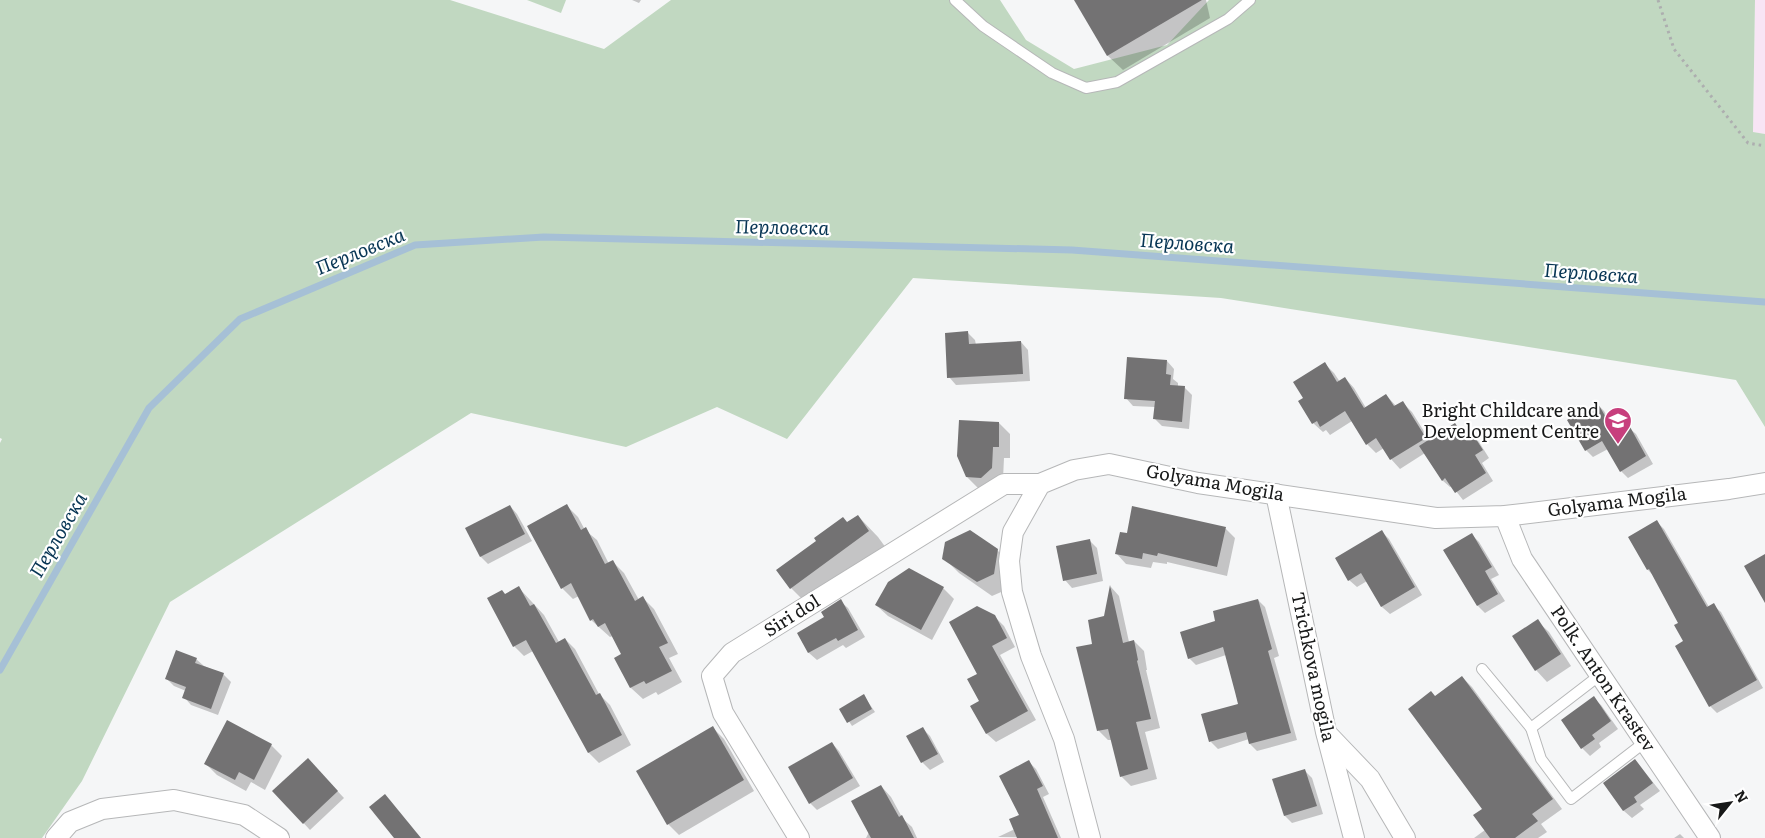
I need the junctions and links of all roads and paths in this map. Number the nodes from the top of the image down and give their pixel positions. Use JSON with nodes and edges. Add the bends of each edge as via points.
{"nodes":[{"id":1,"x":956,"y":0,"type":"edge"},
{"id":2,"x":1250,"y":0,"type":"edge"},
{"id":3,"x":1658,"y":0,"type":"edge"},
{"id":4,"x":1765,"y":146,"type":"edge"},
{"id":5,"x":1765,"y":483,"type":"edge"},
{"id":6,"x":1040,"y":484,"type":"junction"},
{"id":7,"x":1276,"y":494,"type":"junction"},
{"id":8,"x":1505,"y":516,"type":"junction"},
{"id":9,"x":1482,"y":669,"type":"dead end"},
{"id":10,"x":1600,"y":675,"type":"junction"},
{"id":11,"x":1531,"y":728,"type":"junction"},
{"id":12,"x":1326,"y":732,"type":"junction"},
{"id":13,"x":1645,"y":742,"type":"junction"},
{"id":14,"x":71,"y":830,"type":"edge"},
{"id":15,"x":56,"y":838,"type":"edge"},
{"id":16,"x":279,"y":838,"type":"edge"},
{"id":17,"x":799,"y":838,"type":"edge"},
{"id":18,"x":1090,"y":838,"type":"edge"},
{"id":19,"x":1354,"y":838,"type":"edge"},
{"id":20,"x":1405,"y":838,"type":"edge"},
{"id":21,"x":1710,"y":838,"type":"edge"}],
"edges":[{"from":1,"to":2,"type":"lane","via":[[999,37],[1052,72],[1086,88],[1117,82],[1228,19]]},
{"from":3,"to":4,"type":"path","via":[[1674,49],[1748,143]]},
{"from":5,"to":8,"type":"street","name":"Golyama Mogila"},
{"from":6,"to":7,"type":"street","name":"Golyama Mogila","via":[[1074,470],[1109,464],[1198,483]]},
{"from":6,"to":17,"type":"street","name":"Siri dol","via":[[1004,484],[732,653],[712,676],[723,713]]},
{"from":6,"to":18,"type":"street","via":[[1013,532],[1010,561],[1012,592],[1031,656],[1064,739]]},
{"from":7,"to":8,"type":"street","name":"Golyama Mogila","via":[[1436,518]]},
{"from":7,"to":12,"type":"street","name":"Trichkova mogila"},
{"from":8,"to":10,"type":"street","name":"Polk. Anton Krastev","via":[[1522,559]]},
{"from":9,"to":11,"type":"lane"},
{"from":10,"to":11,"type":"lane"},
{"from":10,"to":13,"type":"street","name":"Polk. Anton Krastev"},
{"from":11,"to":13,"type":"lane","via":[[1541,759],[1571,799]]},
{"from":12,"to":19,"type":"street","name":"Trichkova mogila"},
{"from":12,"to":20,"type":"street","via":[[1370,779]]},
{"from":13,"to":21,"type":"street","name":"Polk. Anton Krastev"},
{"from":14,"to":15,"type":"street"},
{"from":14,"to":16,"type":"street","via":[[102,809],[174,800],[244,816]]}]}
